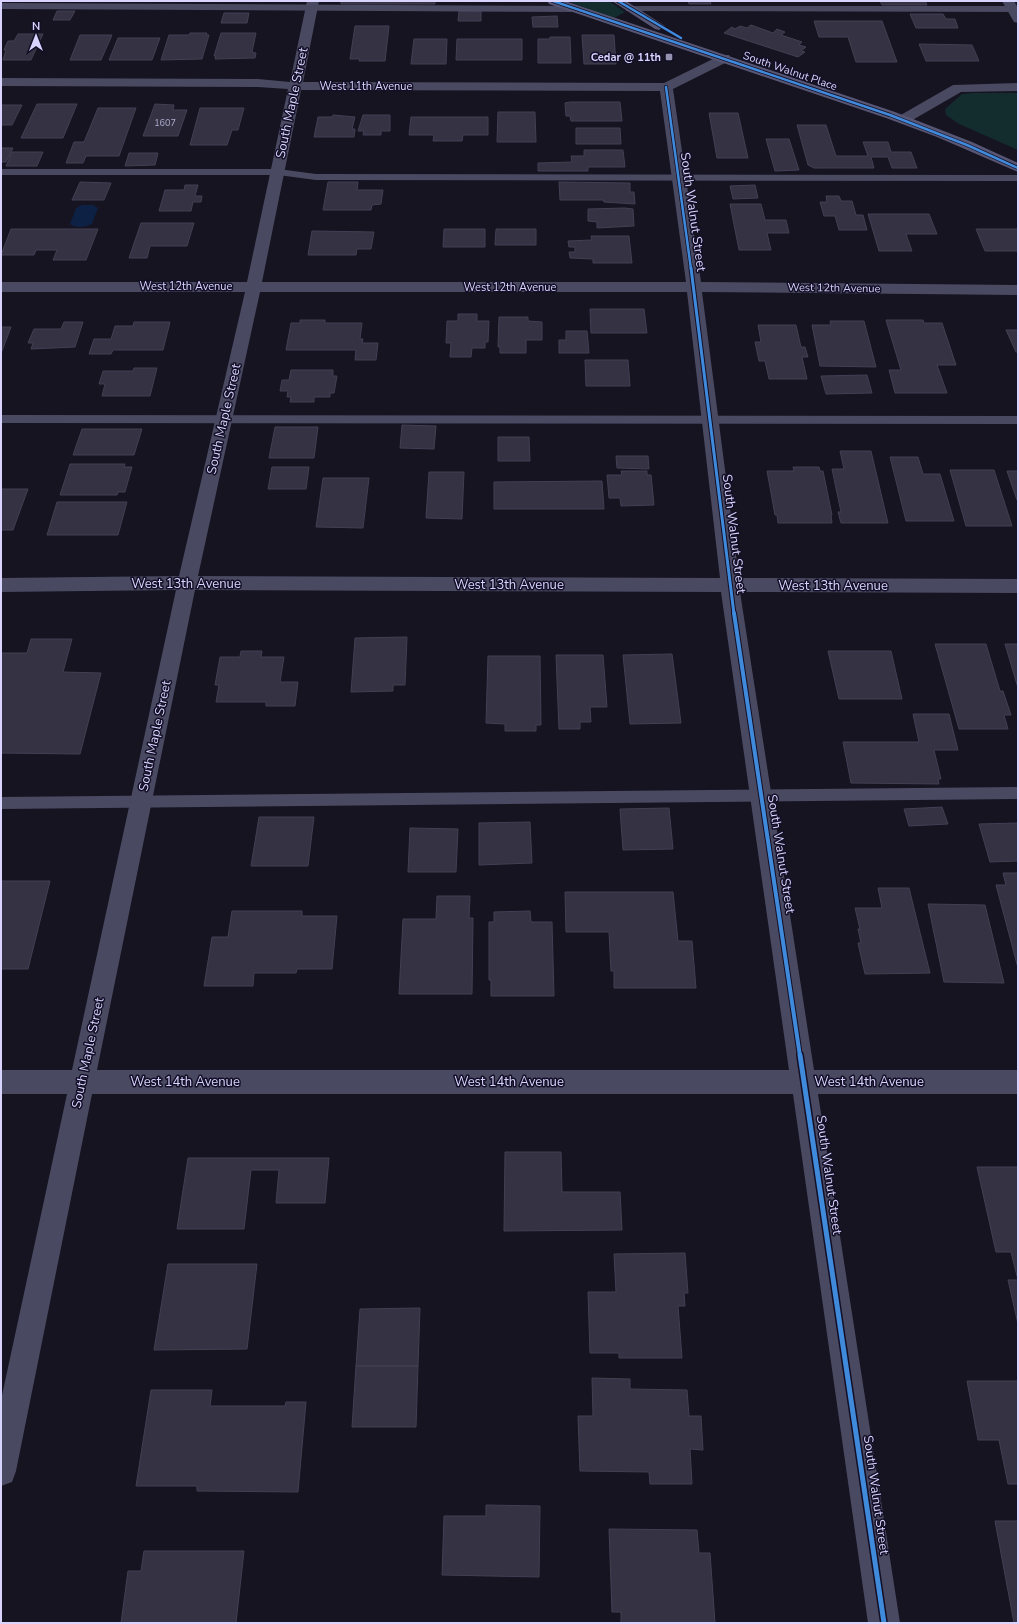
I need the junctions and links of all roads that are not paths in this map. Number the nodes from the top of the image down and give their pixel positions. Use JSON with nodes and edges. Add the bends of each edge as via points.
{"nodes":[{"id":1,"x":553,"y":1,"type":"edge"},
{"id":2,"x":618,"y":1,"type":"edge"},
{"id":3,"x":312,"y":4,"type":"edge"},
{"id":4,"x":1,"y":6,"type":"edge"},
{"id":5,"x":577,"y":9,"type":"junction"},
{"id":6,"x":629,"y":9,"type":"junction"},
{"id":7,"x":1014,"y":9,"type":"edge"},
{"id":8,"x":702,"y":49,"type":"junction"},
{"id":9,"x":725,"y":58,"type":"junction"},
{"id":10,"x":1,"y":82,"type":"edge"},
{"id":11,"x":296,"y":86,"type":"junction"},
{"id":12,"x":666,"y":87,"type":"junction"},
{"id":13,"x":1018,"y":87,"type":"edge"},
{"id":14,"x":904,"y":119,"type":"junction"},
{"id":15,"x":1018,"y":168,"type":"edge"},
{"id":16,"x":1,"y":172,"type":"edge"},
{"id":17,"x":278,"y":172,"type":"junction"},
{"id":18,"x":678,"y":178,"type":"junction"},
{"id":19,"x":1018,"y":178,"type":"edge"},
{"id":20,"x":254,"y":286,"type":"junction"},
{"id":21,"x":1,"y":287,"type":"edge"},
{"id":22,"x":694,"y":287,"type":"junction"},
{"id":23,"x":1018,"y":290,"type":"edge"},
{"id":24,"x":1,"y":419,"type":"edge"},
{"id":25,"x":224,"y":419,"type":"junction"},
{"id":26,"x":1018,"y":420,"type":"edge"},
{"id":27,"x":709,"y":421,"type":"junction"},
{"id":28,"x":187,"y":583,"type":"junction"},
{"id":29,"x":1,"y":585,"type":"edge"},
{"id":30,"x":730,"y":586,"type":"junction"},
{"id":31,"x":1018,"y":586,"type":"edge"},
{"id":32,"x":1018,"y":793,"type":"edge"},
{"id":33,"x":762,"y":797,"type":"junction"},
{"id":34,"x":1,"y":803,"type":"edge"},
{"id":35,"x":140,"y":803,"type":"junction"},
{"id":36,"x":1,"y":1082,"type":"edge"},
{"id":37,"x":82,"y":1082,"type":"junction"},
{"id":38,"x":805,"y":1082,"type":"junction"},
{"id":39,"x":1018,"y":1082,"type":"edge"},
{"id":40,"x":1,"y":1472,"type":"edge"},
{"id":41,"x":884,"y":1623,"type":"edge"}],
"edges":[{"from":1,"to":5,"type":"main road","name":"South Walnut Place"},
{"from":2,"to":6,"type":"main road"},
{"from":3,"to":4,"type":"lane"},
{"from":3,"to":5,"type":"lane"},
{"from":3,"to":11,"type":"street","name":"South Maple Street"},
{"from":5,"to":8,"type":"main road","name":"South Walnut Place"},
{"from":6,"to":7,"type":"lane"},
{"from":6,"to":8,"type":"main road"},
{"from":8,"to":9,"type":"main road","name":"South Walnut Place"},
{"from":9,"to":12,"type":"street","name":"West 11th Avenue"},
{"from":9,"to":14,"type":"main road","name":"South Walnut Place"},
{"from":10,"to":11,"type":"street","name":"West 11th Avenue","via":[[258,83]]},
{"from":11,"to":12,"type":"street","name":"West 11th Avenue"},
{"from":11,"to":17,"type":"street","name":"South Maple Street"},
{"from":12,"to":18,"type":"street","name":"South Walnut Street"},
{"from":13,"to":14,"type":"street","via":[[958,88]]},
{"from":14,"to":15,"type":"main road","name":"South Walnut Place","via":[[972,146]]},
{"from":16,"to":17,"type":"lane"},
{"from":17,"to":18,"type":"lane","via":[[316,177]]},
{"from":17,"to":20,"type":"street","name":"South Maple Street"},
{"from":18,"to":19,"type":"lane"},
{"from":18,"to":22,"type":"street","name":"South Walnut Street"},
{"from":20,"to":21,"type":"street","name":"West 12th Avenue"},
{"from":20,"to":22,"type":"street","name":"West 12th Avenue"},
{"from":20,"to":25,"type":"street","name":"South Maple Street"},
{"from":22,"to":23,"type":"street","name":"West 12th Avenue"},
{"from":22,"to":27,"type":"street","name":"South Walnut Street"},
{"from":24,"to":25,"type":"lane"},
{"from":25,"to":27,"type":"lane"},
{"from":25,"to":28,"type":"street","name":"South Maple Street"},
{"from":26,"to":27,"type":"lane"},
{"from":27,"to":30,"type":"street","name":"South Walnut Street"},
{"from":28,"to":29,"type":"street","name":"West 13th Avenue"},
{"from":28,"to":30,"type":"street","name":"West 13th Avenue"},
{"from":28,"to":35,"type":"street","name":"South Maple Street"},
{"from":30,"to":31,"type":"street","name":"West 13th Avenue"},
{"from":30,"to":33,"type":"street","name":"South Walnut Street"},
{"from":32,"to":33,"type":"lane"},
{"from":33,"to":35,"type":"lane"},
{"from":33,"to":38,"type":"street","name":"South Walnut Street"},
{"from":34,"to":35,"type":"lane"},
{"from":35,"to":37,"type":"street","name":"South Maple Street"},
{"from":36,"to":37,"type":"street","name":"West 14th Avenue"},
{"from":37,"to":38,"type":"street","name":"West 14th Avenue"},
{"from":37,"to":40,"type":"street","name":"South Maple Street"},
{"from":38,"to":39,"type":"street","name":"West 14th Avenue"},
{"from":38,"to":41,"type":"street","name":"South Walnut Street"}]}
